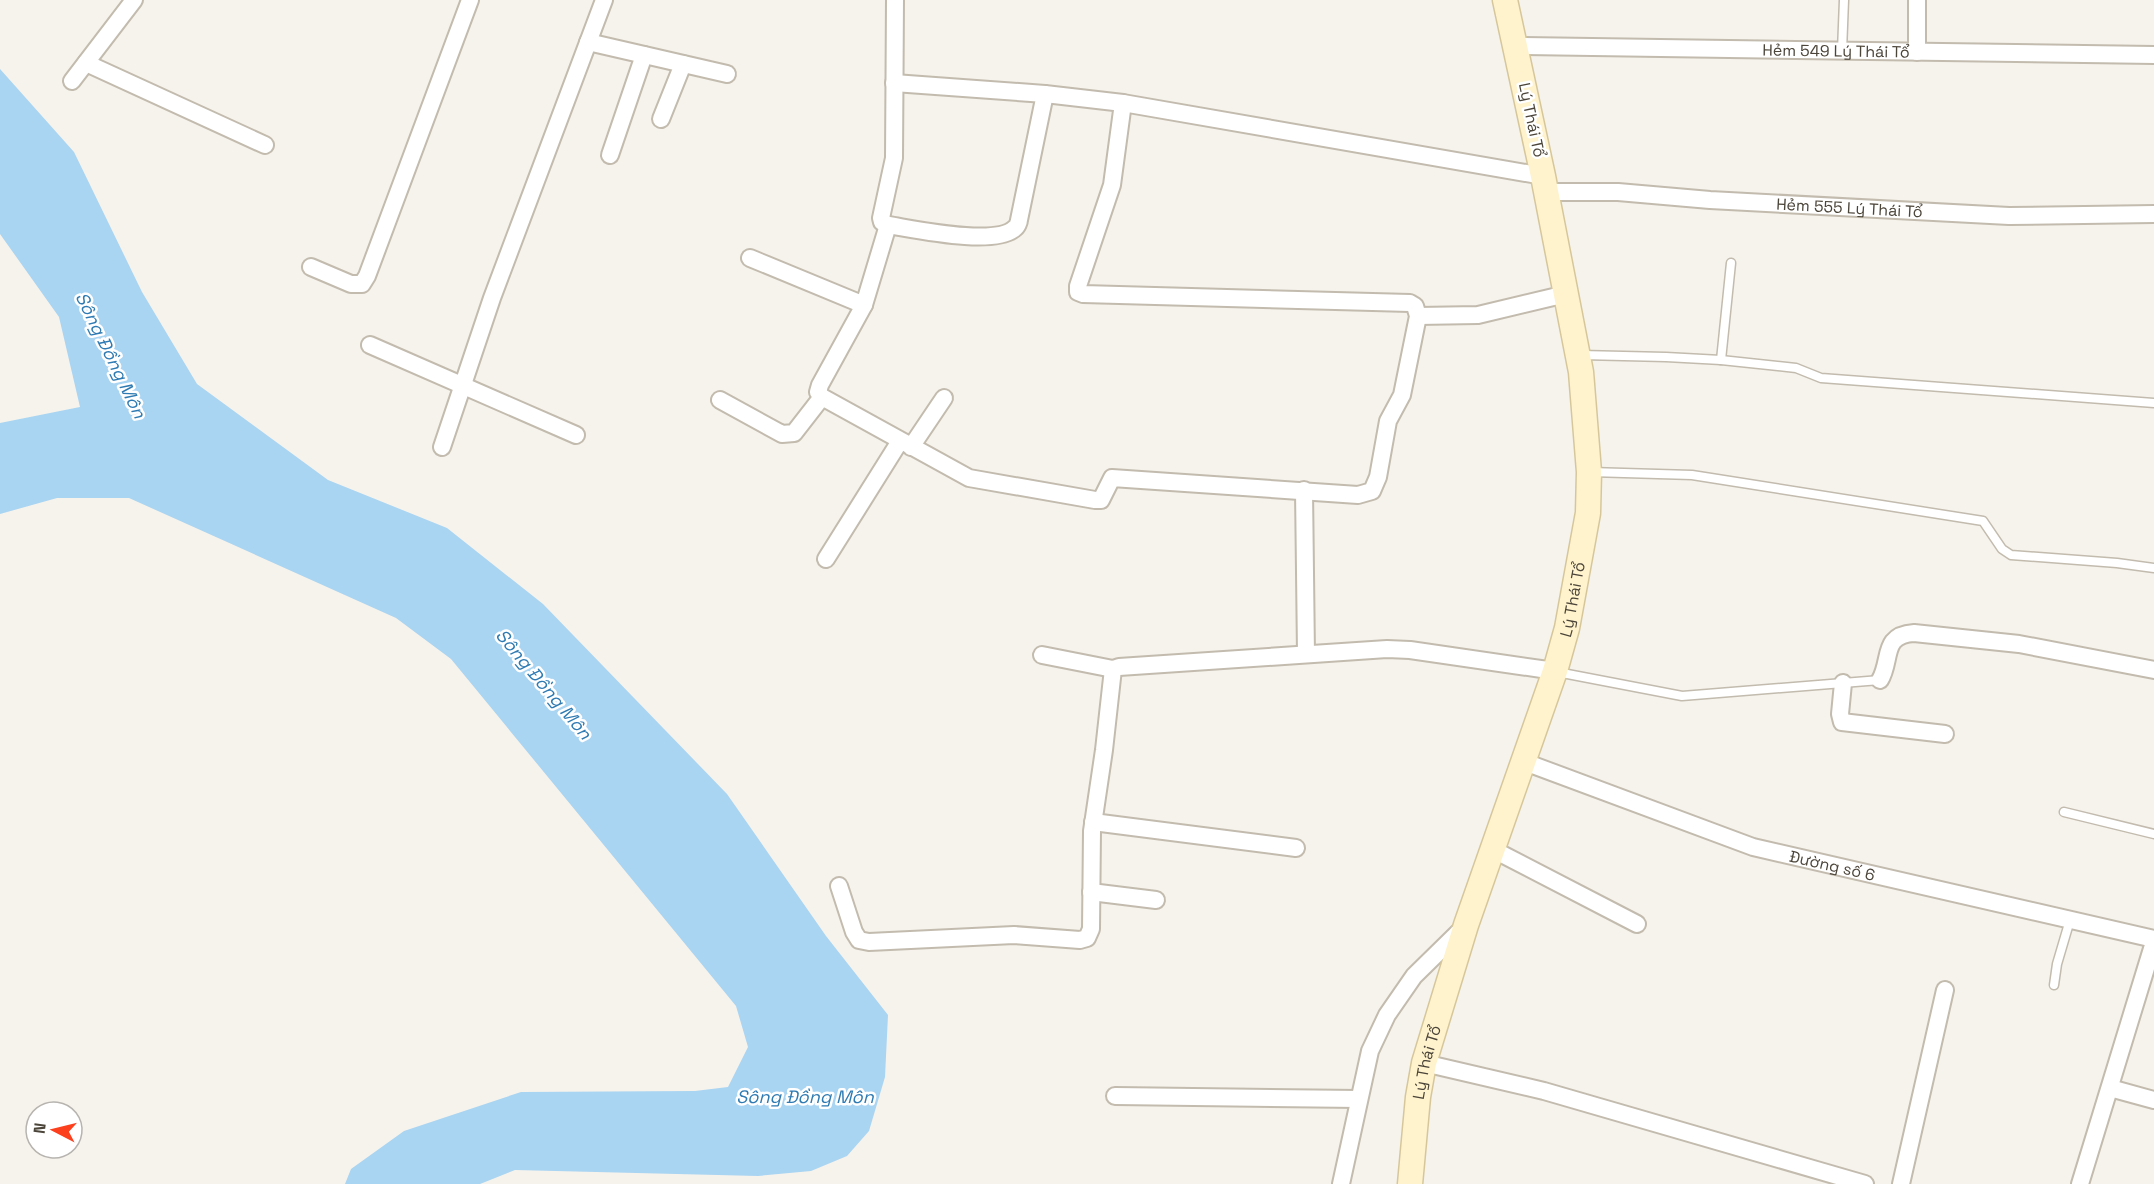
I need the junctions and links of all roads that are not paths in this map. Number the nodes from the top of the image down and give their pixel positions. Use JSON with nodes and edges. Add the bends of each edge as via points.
{"nodes":[{"id":1,"x":134,"y":0,"type":"edge"},
{"id":2,"x":470,"y":0,"type":"edge"},
{"id":3,"x":604,"y":0,"type":"edge"},
{"id":4,"x":895,"y":0,"type":"edge"},
{"id":5,"x":1505,"y":0,"type":"edge"},
{"id":6,"x":1844,"y":0,"type":"edge"},
{"id":7,"x":1917,"y":0,"type":"edge"},
{"id":8,"x":588,"y":42,"type":"junction"},
{"id":9,"x":1516,"y":46,"type":"junction"},
{"id":10,"x":1842,"y":51,"type":"junction"},
{"id":11,"x":1917,"y":52,"type":"junction"},
{"id":12,"x":644,"y":55,"type":"junction"},
{"id":13,"x":2154,"y":56,"type":"edge"},
{"id":14,"x":86,"y":63,"type":"junction"},
{"id":15,"x":683,"y":64,"type":"junction"},
{"id":16,"x":727,"y":74,"type":"dead end"},
{"id":17,"x":72,"y":81,"type":"dead end"},
{"id":18,"x":894,"y":83,"type":"junction"},
{"id":19,"x":1045,"y":94,"type":"junction"},
{"id":20,"x":1123,"y":103,"type":"junction"},
{"id":21,"x":661,"y":118,"type":"dead end"},
{"id":22,"x":265,"y":145,"type":"dead end"},
{"id":23,"x":610,"y":155,"type":"dead end"},
{"id":24,"x":1545,"y":184,"type":"junction"},
{"id":25,"x":2154,"y":214,"type":"edge"},
{"id":26,"x":888,"y":225,"type":"junction"},
{"id":27,"x":750,"y":258,"type":"dead end"},
{"id":28,"x":1731,"y":263,"type":"dead end"},
{"id":29,"x":311,"y":267,"type":"dead end"},
{"id":30,"x":1566,"y":294,"type":"junction"},
{"id":31,"x":864,"y":305,"type":"junction"},
{"id":32,"x":1418,"y":316,"type":"junction"},
{"id":33,"x":370,"y":345,"type":"dead end"},
{"id":34,"x":1577,"y":355,"type":"junction"},
{"id":35,"x":1721,"y":360,"type":"junction"},
{"id":36,"x":463,"y":385,"type":"junction"},
{"id":37,"x":822,"y":397,"type":"junction"},
{"id":38,"x":944,"y":398,"type":"dead end"},
{"id":39,"x":720,"y":400,"type":"dead end"},
{"id":40,"x":2154,"y":403,"type":"edge"},
{"id":41,"x":576,"y":435,"type":"dead end"},
{"id":42,"x":906,"y":444,"type":"junction"},
{"id":43,"x":442,"y":447,"type":"dead end"},
{"id":44,"x":1589,"y":472,"type":"junction"},
{"id":45,"x":1304,"y":490,"type":"junction"},
{"id":46,"x":826,"y":559,"type":"dead end"},
{"id":47,"x":2154,"y":568,"type":"edge"},
{"id":48,"x":1306,"y":654,"type":"junction"},
{"id":49,"x":1042,"y":655,"type":"dead end"},
{"id":50,"x":1113,"y":669,"type":"junction"},
{"id":51,"x":2154,"y":670,"type":"edge"},
{"id":52,"x":1555,"y":671,"type":"junction"},
{"id":53,"x":1880,"y":680,"type":"joint"},
{"id":54,"x":1843,"y":683,"type":"junction"},
{"id":55,"x":1946,"y":734,"type":"dead end"},
{"id":56,"x":1522,"y":761,"type":"junction"},
{"id":57,"x":2064,"y":812,"type":"dead end"},
{"id":58,"x":1093,"y":822,"type":"junction"},
{"id":59,"x":2154,"y":834,"type":"edge"},
{"id":60,"x":1296,"y":848,"type":"dead end"},
{"id":61,"x":1492,"y":849,"type":"junction"},
{"id":62,"x":839,"y":886,"type":"dead end"},
{"id":63,"x":1091,"y":892,"type":"junction"},
{"id":64,"x":1156,"y":900,"type":"dead end"},
{"id":65,"x":2070,"y":920,"type":"junction"},
{"id":66,"x":1637,"y":924,"type":"dead end"},
{"id":67,"x":1466,"y":925,"type":"junction"},
{"id":68,"x":2154,"y":941,"type":"edge"},
{"id":69,"x":2054,"y":985,"type":"dead end"},
{"id":70,"x":1945,"y":990,"type":"dead end"},
{"id":71,"x":1424,"y":1063,"type":"junction"},
{"id":72,"x":2110,"y":1088,"type":"junction"},
{"id":73,"x":1115,"y":1096,"type":"dead end"},
{"id":74,"x":1359,"y":1099,"type":"junction"},
{"id":75,"x":2154,"y":1100,"type":"edge"},
{"id":76,"x":1341,"y":1184,"type":"edge"},
{"id":77,"x":1410,"y":1184,"type":"edge"},
{"id":78,"x":1862,"y":1184,"type":"edge"},
{"id":79,"x":1901,"y":1184,"type":"edge"},
{"id":80,"x":2080,"y":1184,"type":"edge"}],
"edges":[{"from":1,"to":14,"type":"street"},
{"from":2,"to":29,"type":"street","via":[[368,276],[362,284],[351,284]]},
{"from":3,"to":8,"type":"street"},
{"from":4,"to":18,"type":"street"},
{"from":5,"to":9,"type":"main road","name":"Lý Thái Tổ"},
{"from":6,"to":10,"type":"lane"},
{"from":7,"to":11,"type":"street"},
{"from":8,"to":12,"type":"street"},
{"from":8,"to":36,"type":"street"},
{"from":9,"to":10,"type":"street","name":"Hẻm 549 Lý Thái Tổ"},
{"from":9,"to":24,"type":"main road","name":"Lý Thái Tổ"},
{"from":10,"to":11,"type":"street","name":"Hẻm 549 Lý Thái Tổ"},
{"from":11,"to":13,"type":"street","name":"Hẻm 549 Lý Thái Tổ"},
{"from":12,"to":15,"type":"street"},
{"from":12,"to":23,"type":"street"},
{"from":14,"to":17,"type":"street"},
{"from":14,"to":22,"type":"street"},
{"from":15,"to":16,"type":"street"},
{"from":15,"to":21,"type":"street"},
{"from":18,"to":19,"type":"street","name":"Hẻm 555 Lý Thái Tổ"},
{"from":18,"to":26,"type":"street","via":[[894,158],[880,218]]},
{"from":19,"to":20,"type":"street","name":"Hẻm 555 Lý Thái Tổ"},
{"from":19,"to":26,"type":"street","via":[[1016,228],[973,238]]},
{"from":20,"to":24,"type":"street","name":"Hẻm 555 Lý Thái Tổ"},
{"from":20,"to":32,"type":"street","via":[[1112,185],[1078,292],[1405,301],[1415,306]]},
{"from":24,"to":25,"type":"street","name":"Hẻm 555 Lý Thái Tổ","via":[[1734,202],[2009,216]]},
{"from":24,"to":30,"type":"main road","name":"Lý Thái Tổ"},
{"from":26,"to":31,"type":"street"},
{"from":27,"to":31,"type":"street"},
{"from":28,"to":35,"type":"lane"},
{"from":30,"to":32,"type":"street","via":[[1478,315]]},
{"from":30,"to":34,"type":"main road","name":"Lý Thái Tổ"},
{"from":31,"to":37,"type":"street","via":[[820,385],[818,392]]},
{"from":32,"to":45,"type":"street","via":[[1402,395],[1388,421],[1372,491],[1358,495]]},
{"from":33,"to":36,"type":"street"},
{"from":34,"to":35,"type":"lane"},
{"from":34,"to":44,"type":"main road","name":"Lý Thái Tổ"},
{"from":35,"to":40,"type":"lane","via":[[1796,368],[1821,378]]},
{"from":36,"to":41,"type":"street"},
{"from":36,"to":43,"type":"street"},
{"from":37,"to":39,"type":"street","via":[[789,435]]},
{"from":37,"to":42,"type":"street"},
{"from":38,"to":42,"type":"street"},
{"from":42,"to":45,"type":"street","via":[[969,478],[1095,500],[1101,500],[1112,478]]},
{"from":42,"to":46,"type":"street"},
{"from":44,"to":47,"type":"lane","via":[[1692,475],[1983,521],[2002,549],[2011,555]]},
{"from":44,"to":52,"type":"main road","name":"Lý Thái Tổ","via":[[1588,513]]},
{"from":45,"to":48,"type":"street"},
{"from":48,"to":50,"type":"street"},
{"from":48,"to":52,"type":"street","via":[[1410,650]]},
{"from":49,"to":50,"type":"street"},
{"from":50,"to":58,"type":"street"},
{"from":51,"to":53,"type":"street","via":[[2019,644],[1914,633],[1902,634],[1894,640]]},
{"from":52,"to":54,"type":"lane","via":[[1682,696]]},
{"from":52,"to":56,"type":"main road","name":"Lý Thái Tổ"},
{"from":53,"to":54,"type":"lane"},
{"from":54,"to":55,"type":"street","via":[[1842,722]]},
{"from":56,"to":61,"type":"main road","name":"Lý Thái Tổ"},
{"from":56,"to":65,"type":"street","name":"Đường số 6","via":[[1753,847]]},
{"from":57,"to":59,"type":"lane"},
{"from":58,"to":60,"type":"street"},
{"from":58,"to":63,"type":"street"},
{"from":61,"to":66,"type":"street"},
{"from":61,"to":67,"type":"main road","name":"Lý Thái Tổ"},
{"from":62,"to":63,"type":"street","via":[[858,940],[868,942],[1014,935],[1080,940],[1087,938],[1091,929]]},
{"from":63,"to":64,"type":"street"},
{"from":65,"to":68,"type":"street","name":"Đường số 6"},
{"from":65,"to":69,"type":"lane"},
{"from":67,"to":71,"type":"main road","name":"Lý Thái Tổ"},
{"from":67,"to":74,"type":"street","via":[[1414,976],[1387,1015],[1370,1051]]},
{"from":68,"to":72,"type":"street"},
{"from":70,"to":79,"type":"street"},
{"from":71,"to":77,"type":"main road","name":"Lý Thái Tổ"},
{"from":71,"to":78,"type":"street","via":[[1544,1091]]},
{"from":72,"to":75,"type":"street"},
{"from":72,"to":80,"type":"street"},
{"from":73,"to":74,"type":"street"},
{"from":74,"to":76,"type":"street"}]}
